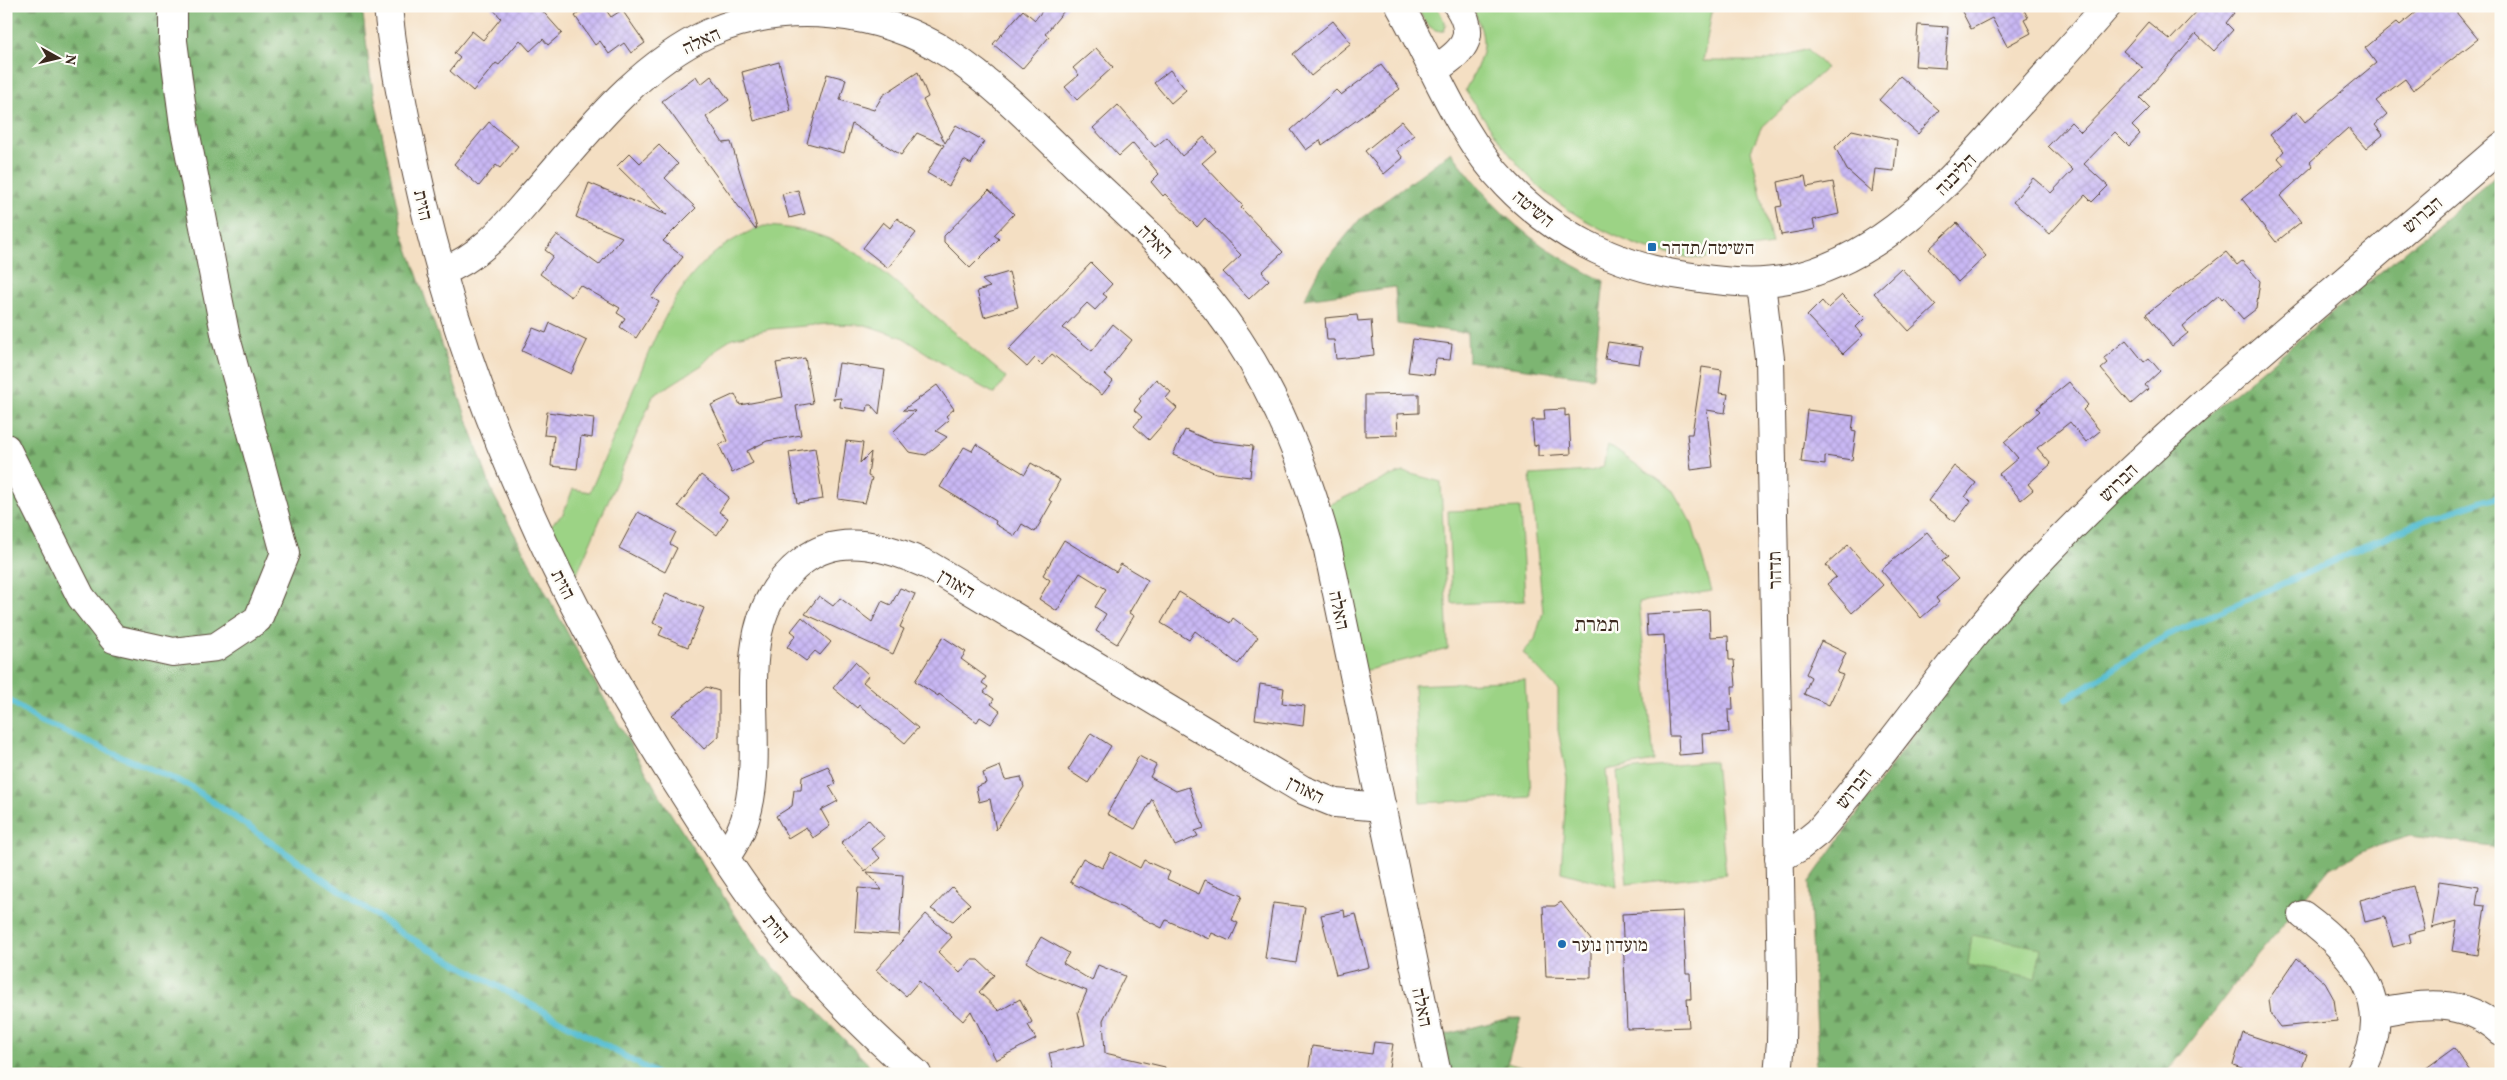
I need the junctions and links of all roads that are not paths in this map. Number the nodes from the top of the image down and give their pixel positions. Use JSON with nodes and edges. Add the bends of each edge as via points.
{"nodes":[{"id":1,"x":173,"y":6,"type":"edge"},
{"id":2,"x":388,"y":6,"type":"edge"},
{"id":3,"x":1400,"y":6,"type":"edge"},
{"id":4,"x":1458,"y":6,"type":"edge"},
{"id":5,"x":2107,"y":6,"type":"edge"},
{"id":6,"x":1434,"y":70,"type":"junction"},
{"id":7,"x":2501,"y":147,"type":"edge"},
{"id":8,"x":440,"y":272,"type":"junction"},
{"id":9,"x":1761,"y":283,"type":"junction"},
{"id":10,"x":6,"y":448,"type":"edge"},
{"id":11,"x":1382,"y":808,"type":"junction"},
{"id":12,"x":726,"y":857,"type":"junction"},
{"id":13,"x":1779,"y":858,"type":"junction"},
{"id":14,"x":2303,"y":915,"type":"dead end"},
{"id":15,"x":2375,"y":1014,"type":"junction"},
{"id":16,"x":2501,"y":1031,"type":"edge"},
{"id":17,"x":917,"y":1074,"type":"edge"},
{"id":18,"x":1437,"y":1074,"type":"edge"},
{"id":19,"x":1778,"y":1074,"type":"edge"},
{"id":20,"x":2359,"y":1074,"type":"edge"}],
"edges":[{"from":1,"to":10,"type":"street","via":[[173,41],[184,125],[226,338],[285,553],[258,619],[216,647],[174,652],[114,639],[81,598]]},
{"from":2,"to":8,"type":"street","name":"הזית","via":[[410,141]]},
{"from":3,"to":6,"type":"street","name":"השיטה"},
{"from":4,"to":6,"type":"street","via":[[1468,27],[1465,44]]},
{"from":5,"to":9,"type":"street","name":"הליבנה","via":[[1956,176],[1920,208],[1847,257],[1819,270]]},
{"from":6,"to":9,"type":"street","name":"השיטה","via":[[1476,147],[1506,184],[1540,215],[1577,240],[1618,259],[1662,272],[1710,280]]},
{"from":7,"to":13,"type":"street","name":"הברוש","via":[[2247,363],[2083,516],[1977,630],[1818,832]]},
{"from":8,"to":11,"type":"street","name":"האלה","via":[[467,260],[493,239],[621,94],[664,58],[710,33],[758,18],[807,12],[855,17],[903,30],[948,53],[997,91],[1180,265],[1232,331],[1262,378],[1294,443],[1315,502],[1327,545]]},
{"from":8,"to":12,"type":"street","name":"הזית","via":[[484,408],[562,581],[629,705]]},
{"from":9,"to":13,"type":"street","name":"תדהר","via":[[1770,359]]},
{"from":11,"to":12,"type":"street","name":"האורן","via":[[1335,803],[1303,790],[930,566],[896,551],[865,544],[836,546],[810,556],[788,572],[771,595],[759,624],[754,659],[750,801],[742,829]]},
{"from":11,"to":18,"type":"street","name":"האלה"},
{"from":12,"to":17,"type":"street","name":"הזית","via":[[757,903],[804,960],[848,1009]]},
{"from":13,"to":19,"type":"street","name":"תדהר","via":[[1782,1004]]},
{"from":14,"to":15,"type":"street","via":[[2338,943],[2359,970],[2370,991]]},
{"from":15,"to":16,"type":"street","via":[[2408,1006],[2458,1007],[2476,1013]]},
{"from":15,"to":20,"type":"street","via":[[2375,1036]]}]}
